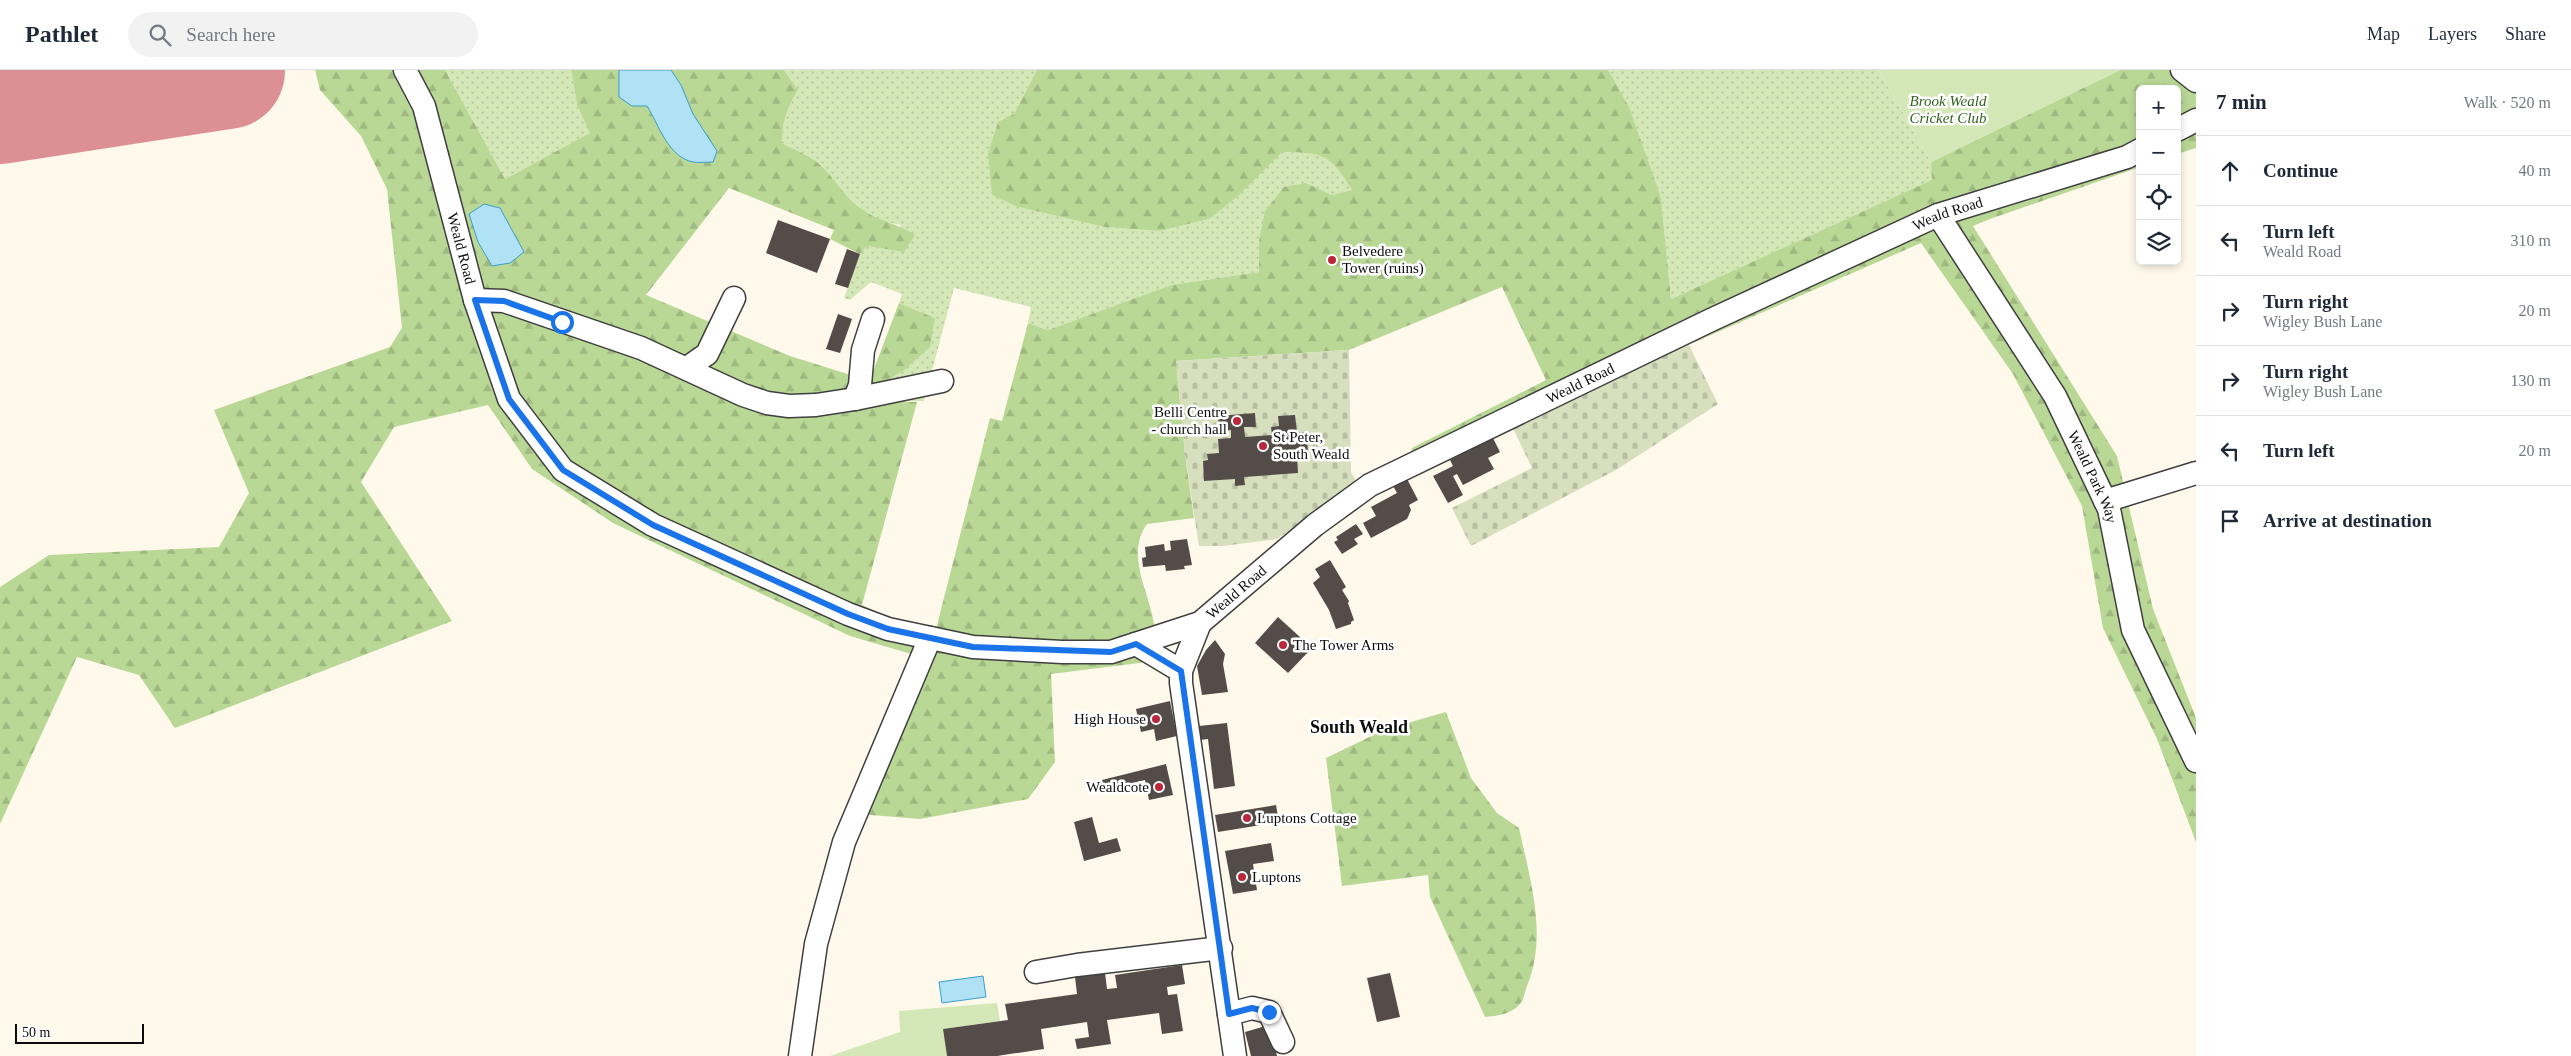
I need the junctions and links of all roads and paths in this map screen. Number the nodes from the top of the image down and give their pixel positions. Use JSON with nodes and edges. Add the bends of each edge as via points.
{"nodes":[{"id":1,"x":405,"y":70,"type":"edge"},
{"id":2,"x":2182,"y":70,"type":"edge"},
{"id":3,"x":2196,"y":81,"type":"edge"},
{"id":4,"x":2196,"y":120,"type":"edge"},
{"id":5,"x":2181,"y":128,"type":"edge"},
{"id":6,"x":2136,"y":152,"type":"edge"},
{"id":7,"x":1938,"y":215,"type":"junction"},
{"id":8,"x":734,"y":298,"type":"dead end"},
{"id":9,"x":475,"y":300,"type":"junction"},
{"id":10,"x":873,"y":319,"type":"dead end"},
{"id":11,"x":687,"y":368,"type":"junction"},
{"id":12,"x":942,"y":380,"type":"dead end"},
{"id":13,"x":855,"y":399,"type":"junction"},
{"id":14,"x":2196,"y":473,"type":"edge"},
{"id":15,"x":2105,"y":501,"type":"junction"},
{"id":16,"x":1200,"y":623,"type":"junction"},
{"id":17,"x":930,"y":638,"type":"junction"},
{"id":18,"x":1136,"y":644,"type":"junction"},
{"id":19,"x":1181,"y":671,"type":"junction"},
{"id":20,"x":2196,"y":761,"type":"edge"},
{"id":21,"x":1221,"y":948,"type":"junction"},
{"id":22,"x":1036,"y":972,"type":"dead end"},
{"id":23,"x":1229,"y":1014,"type":"junction"},
{"id":24,"x":1282,"y":1042,"type":"dead end"},
{"id":25,"x":800,"y":1056,"type":"edge"},
{"id":26,"x":1235,"y":1056,"type":"edge"}],
"edges":[{"from":1,"to":9,"type":"street","name":"Weald Road","via":[[424,106]]},
{"from":2,"to":3,"type":"street"},
{"from":4,"to":5,"type":"street"},
{"from":6,"to":7,"type":"street","name":"Weald Road"},
{"from":7,"to":15,"type":"street","name":"Weald Park Way","via":[[2055,396]]},
{"from":7,"to":16,"type":"street","name":"Weald Road","via":[[1711,320],[1370,485],[1314,525]]},
{"from":8,"to":11,"type":"street","via":[[707,354]]},
{"from":9,"to":11,"type":"street","via":[[504,301],[642,348]]},
{"from":9,"to":17,"type":"street","name":"Weald Road","via":[[509,399],[563,470],[653,525],[848,614],[888,629]]},
{"from":10,"to":13,"type":"street","via":[[863,350],[860,385]]},
{"from":11,"to":13,"type":"street","via":[[767,403],[789,406]]},
{"from":12,"to":13,"type":"street"},
{"from":14,"to":15,"type":"street"},
{"from":15,"to":20,"type":"street","name":"Weald Park Way","via":[[2133,630]]},
{"from":16,"to":18,"type":"street","name":"Weald Road"},
{"from":16,"to":19,"type":"street"},
{"from":17,"to":18,"type":"street","name":"Weald Road","via":[[973,647],[1062,652],[1111,652]]},
{"from":17,"to":25,"type":"street","via":[[844,842],[816,944]]},
{"from":18,"to":19,"type":"street"},
{"from":19,"to":21,"type":"street"},
{"from":21,"to":22,"type":"street"},
{"from":21,"to":23,"type":"street"},
{"from":23,"to":24,"type":"street","via":[[1252,1008],[1269,1012]]},
{"from":23,"to":26,"type":"street"}]}
